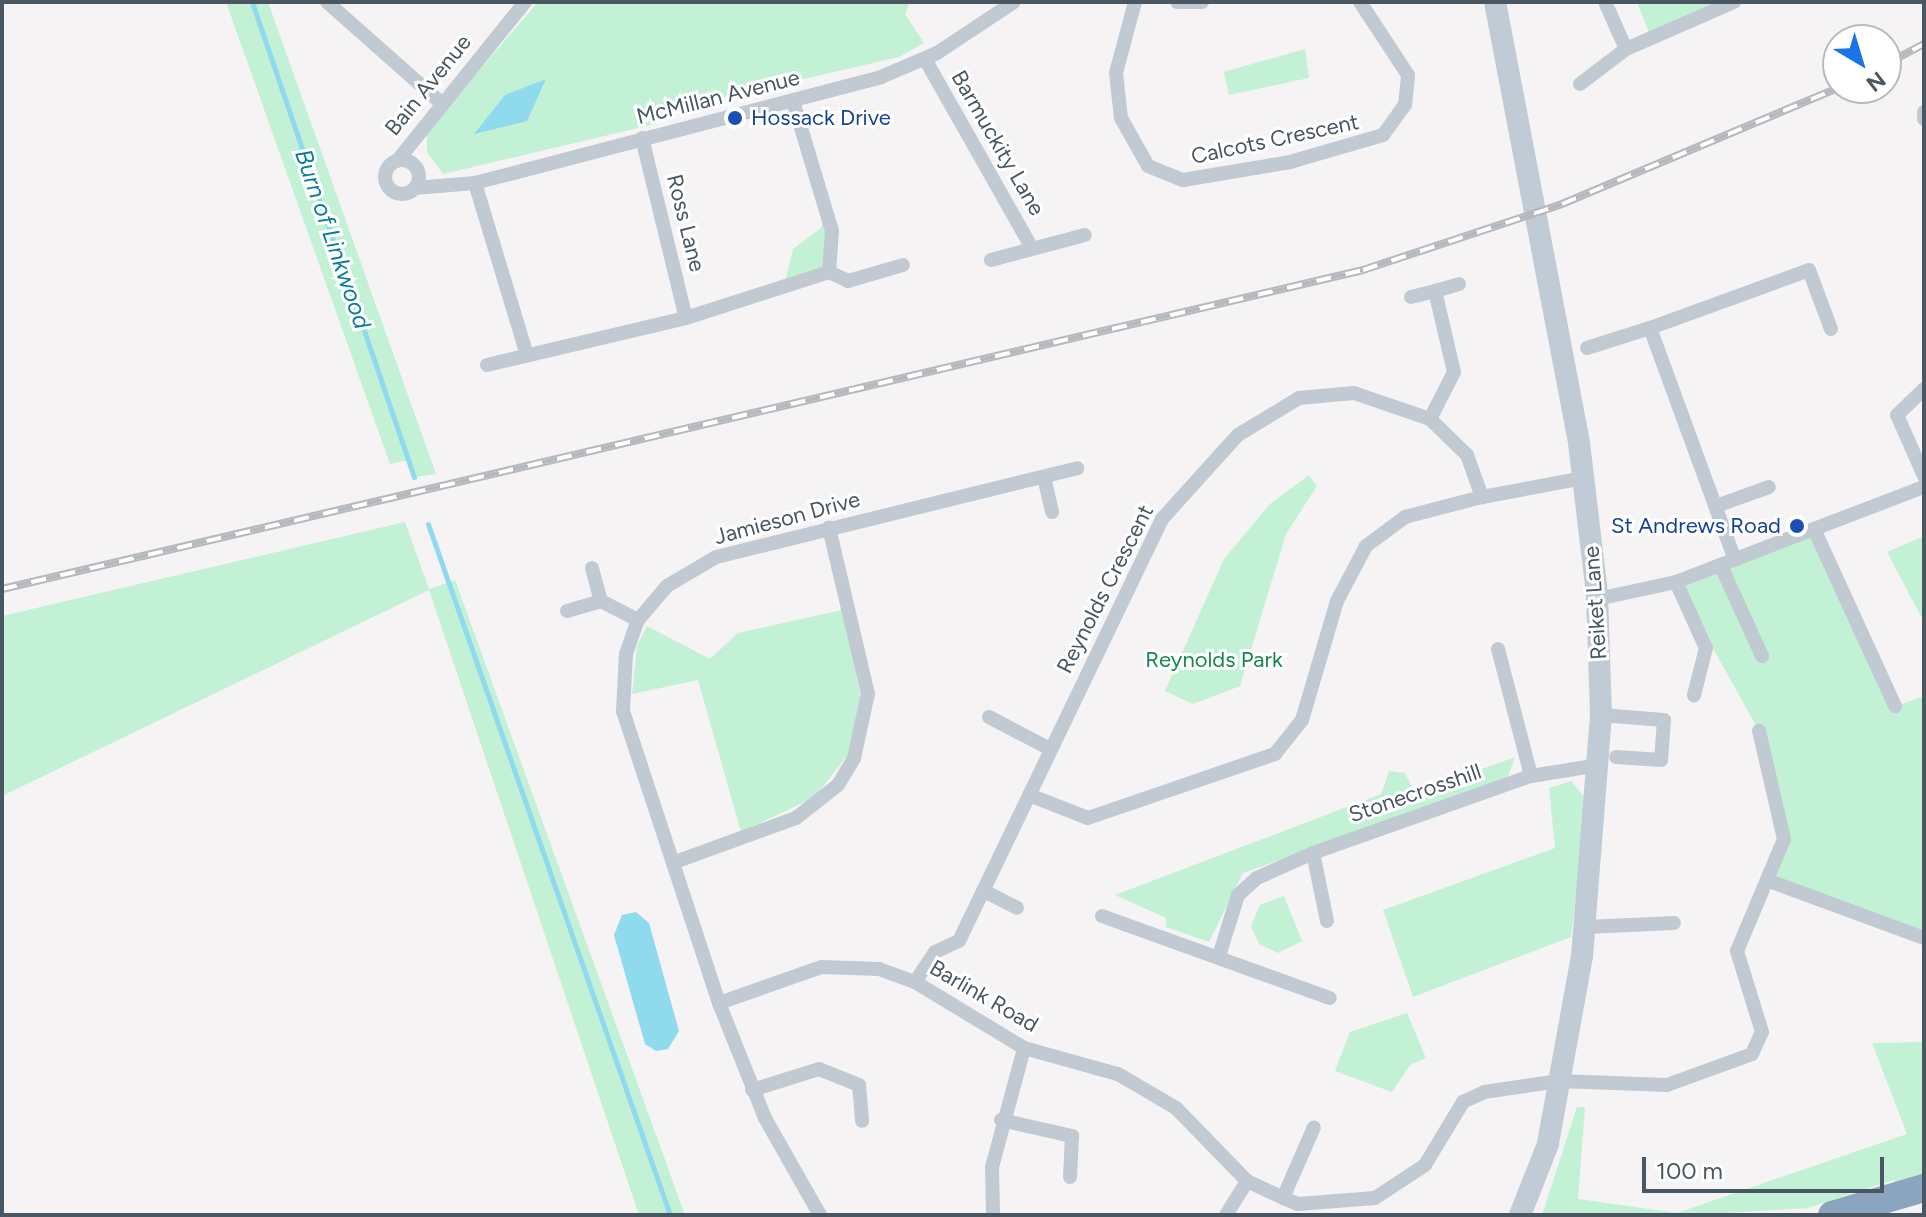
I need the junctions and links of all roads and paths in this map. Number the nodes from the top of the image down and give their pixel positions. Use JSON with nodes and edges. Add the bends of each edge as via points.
{"nodes":[{"id":1,"x":327,"y":2,"type":"edge"},
{"id":2,"x":525,"y":2,"type":"edge"},
{"id":3,"x":1014,"y":2,"type":"edge"},
{"id":4,"x":1135,"y":2,"type":"edge"},
{"id":5,"x":1177,"y":2,"type":"edge"},
{"id":6,"x":1202,"y":2,"type":"edge"},
{"id":7,"x":1360,"y":2,"type":"edge"},
{"id":8,"x":1495,"y":2,"type":"edge"},
{"id":9,"x":1605,"y":2,"type":"edge"},
{"id":10,"x":1734,"y":2,"type":"edge"},
{"id":11,"x":1626,"y":49,"type":"junction"},
{"id":12,"x":925,"y":59,"type":"junction"},
{"id":13,"x":1580,"y":84,"type":"dead end"},
{"id":14,"x":439,"y":101,"type":"junction"},
{"id":15,"x":793,"y":101,"type":"junction"},
{"id":16,"x":1924,"y":112,"type":"edge"},
{"id":17,"x":1924,"y":119,"type":"edge"},
{"id":18,"x":642,"y":138,"type":"junction"},
{"id":19,"x":398,"y":160,"type":"junction"},
{"id":20,"x":475,"y":183,"type":"junction"},
{"id":21,"x":415,"y":188,"type":"junction"},
{"id":22,"x":1085,"y":235,"type":"dead end"},
{"id":23,"x":1032,"y":248,"type":"junction"},
{"id":24,"x":991,"y":260,"type":"dead end"},
{"id":25,"x":903,"y":265,"type":"dead end"},
{"id":26,"x":829,"y":272,"type":"junction"},
{"id":27,"x":1459,"y":284,"type":"dead end"},
{"id":28,"x":1435,"y":291,"type":"junction"},
{"id":29,"x":1411,"y":297,"type":"dead end"},
{"id":30,"x":686,"y":318,"type":"junction"},
{"id":31,"x":1650,"y":328,"type":"junction"},
{"id":32,"x":1831,"y":329,"type":"dead end"},
{"id":33,"x":1587,"y":348,"type":"dead end"},
{"id":34,"x":527,"y":355,"type":"junction"},
{"id":35,"x":487,"y":365,"type":"dead end"},
{"id":36,"x":1924,"y":389,"type":"edge"},
{"id":37,"x":1430,"y":419,"type":"junction"},
{"id":38,"x":1077,"y":468,"type":"dead end"},
{"id":39,"x":1924,"y":476,"type":"edge"},
{"id":40,"x":1044,"y":477,"type":"junction"},
{"id":41,"x":1584,"y":478,"type":"junction"},
{"id":42,"x":1769,"y":487,"type":"dead end"},
{"id":43,"x":1924,"y":487,"type":"edge"},
{"id":44,"x":1482,"y":497,"type":"junction"},
{"id":45,"x":1716,"y":506,"type":"junction"},
{"id":46,"x":1052,"y":512,"type":"dead end"},
{"id":47,"x":829,"y":528,"type":"junction"},
{"id":48,"x":1814,"y":529,"type":"junction"},
{"id":49,"x":1728,"y":563,"type":"junction"},
{"id":50,"x":592,"y":568,"type":"dead end"},
{"id":51,"x":1676,"y":582,"type":"junction"},
{"id":52,"x":1597,"y":599,"type":"junction"},
{"id":53,"x":601,"y":601,"type":"junction"},
{"id":54,"x":567,"y":611,"type":"dead end"},
{"id":55,"x":638,"y":620,"type":"junction"},
{"id":56,"x":1498,"y":649,"type":"dead end"},
{"id":57,"x":1762,"y":656,"type":"dead end"},
{"id":58,"x":1694,"y":695,"type":"dead end"},
{"id":59,"x":1895,"y":706,"type":"dead end"},
{"id":60,"x":1601,"y":715,"type":"junction"},
{"id":61,"x":989,"y":717,"type":"dead end"},
{"id":62,"x":1759,"y":731,"type":"dead end"},
{"id":63,"x":1050,"y":749,"type":"junction"},
{"id":64,"x":1608,"y":761,"type":"junction"},
{"id":65,"x":1531,"y":776,"type":"junction"},
{"id":66,"x":1029,"y":795,"type":"junction"},
{"id":67,"x":1313,"y":853,"type":"junction"},
{"id":68,"x":675,"y":862,"type":"junction"},
{"id":69,"x":1769,"y":881,"type":"junction"},
{"id":70,"x":984,"y":891,"type":"junction"},
{"id":71,"x":1017,"y":908,"type":"dead end"},
{"id":72,"x":1102,"y":916,"type":"dead end"},
{"id":73,"x":1327,"y":921,"type":"dead end"},
{"id":74,"x":1674,"y":923,"type":"dead end"},
{"id":75,"x":1586,"y":927,"type":"junction"},
{"id":76,"x":1924,"y":938,"type":"edge"},
{"id":77,"x":1219,"y":956,"type":"junction"},
{"id":78,"x":915,"y":982,"type":"junction"},
{"id":79,"x":1330,"y":998,"type":"dead end"},
{"id":80,"x":719,"y":1003,"type":"junction"},
{"id":81,"x":1024,"y":1048,"type":"junction"},
{"id":82,"x":1559,"y":1081,"type":"junction"},
{"id":83,"x":752,"y":1090,"type":"junction"},
{"id":84,"x":1001,"y":1120,"type":"junction"},
{"id":85,"x":862,"y":1121,"type":"dead end"},
{"id":86,"x":1314,"y":1127,"type":"dead end"},
{"id":87,"x":1070,"y":1177,"type":"dead end"},
{"id":88,"x":1247,"y":1181,"type":"junction"},
{"id":89,"x":1924,"y":1188,"type":"edge"},
{"id":90,"x":1283,"y":1198,"type":"junction"},
{"id":91,"x":1295,"y":1210,"type":"edge"},
{"id":92,"x":1524,"y":1211,"type":"edge"},
{"id":93,"x":820,"y":1215,"type":"edge"},
{"id":94,"x":993,"y":1215,"type":"edge"},
{"id":95,"x":1226,"y":1215,"type":"edge"},
{"id":96,"x":1832,"y":1215,"type":"edge"}],
"edges":[{"from":1,"to":14,"type":"street"},
{"from":2,"to":14,"type":"street","name":"Bain Avenue"},
{"from":3,"to":12,"type":"street","name":"McMillan Avenue"},
{"from":4,"to":7,"type":"street","name":"Calcots Crescent","via":[[1116,73],[1121,118],[1148,166],[1183,180],[1351,148],[1388,131],[1405,105],[1408,75]]},
{"from":5,"to":6,"type":"street"},
{"from":8,"to":41,"type":"street","name":"Reiket Lane","via":[[1551,279]]},
{"from":9,"to":11,"type":"street"},
{"from":10,"to":11,"type":"street"},
{"from":11,"to":13,"type":"street"},
{"from":12,"to":15,"type":"street","name":"McMillan Avenue"},
{"from":12,"to":23,"type":"street","name":"Barmuckity Lane"},
{"from":14,"to":19,"type":"street","name":"Bain Avenue"},
{"from":15,"to":18,"type":"street","name":"McMillan Avenue"},
{"from":15,"to":26,"type":"street","via":[[826,209],[834,253]]},
{"from":16,"to":17,"type":"street"},
{"from":18,"to":20,"type":"street","name":"McMillan Avenue"},
{"from":18,"to":30,"type":"street","name":"Ross Lane"},
{"from":19,"to":21,"type":"street","via":[[417,168]]},
{"from":19,"to":21,"type":"street","via":[[385,172],[389,188],[399,194]]},
{"from":20,"to":21,"type":"street","name":"McMillan Avenue"},
{"from":20,"to":34,"type":"street"},
{"from":22,"to":23,"type":"street","name":"Barmuckity Lane"},
{"from":23,"to":24,"type":"street","name":"Barmuckity Lane"},
{"from":25,"to":26,"type":"street","via":[[848,281]]},
{"from":26,"to":30,"type":"street","via":[[774,294]]},
{"from":27,"to":28,"type":"street"},
{"from":28,"to":29,"type":"street"},
{"from":28,"to":37,"type":"street","via":[[1454,372]]},
{"from":30,"to":34,"type":"street"},
{"from":31,"to":32,"type":"street","via":[[1809,270]]},
{"from":31,"to":33,"type":"street"},
{"from":31,"to":45,"type":"street"},
{"from":34,"to":35,"type":"street"},
{"from":36,"to":39,"type":"street","via":[[1897,415]]},
{"from":37,"to":44,"type":"street","name":"Reynolds Crescent","via":[[1467,455]]},
{"from":37,"to":63,"type":"street","name":"Reynolds Crescent","via":[[1384,398],[1324,393],[1272,412],[1227,445],[1162,519]]},
{"from":38,"to":40,"type":"street","name":"Jamieson Drive"},
{"from":40,"to":46,"type":"street"},
{"from":40,"to":47,"type":"street","name":"Jamieson Drive"},
{"from":41,"to":44,"type":"street"},
{"from":41,"to":52,"type":"street","name":"Reiket Lane"},
{"from":42,"to":45,"type":"street"},
{"from":43,"to":48,"type":"street"},
{"from":44,"to":66,"type":"street","via":[[1405,517],[1366,546],[1337,601],[1302,720],[1275,754],[1088,818]]},
{"from":45,"to":49,"type":"street"},
{"from":47,"to":55,"type":"street","name":"Jamieson Drive","via":[[716,557],[667,586]]},
{"from":47,"to":68,"type":"street","via":[[868,692],[854,758],[838,785],[796,818]]},
{"from":48,"to":49,"type":"street"},
{"from":48,"to":59,"type":"street"},
{"from":49,"to":51,"type":"street"},
{"from":49,"to":57,"type":"street"},
{"from":50,"to":53,"type":"street"},
{"from":51,"to":52,"type":"street"},
{"from":51,"to":58,"type":"street","via":[[1706,648]]},
{"from":52,"to":60,"type":"street","name":"Reiket Lane"},
{"from":53,"to":54,"type":"street"},
{"from":53,"to":55,"type":"street"},
{"from":55,"to":68,"type":"street","name":"Jamieson Drive","via":[[620,681],[623,711]]},
{"from":56,"to":65,"type":"street"},
{"from":60,"to":64,"type":"street","name":"Reiket Lane"},
{"from":60,"to":64,"type":"street","name":"Stonecrosshill","via":[[1664,720],[1661,760]]},
{"from":61,"to":63,"type":"street"},
{"from":62,"to":69,"type":"street","name":"Barlink Road","via":[[1783,815],[1782,859]]},
{"from":63,"to":66,"type":"street","name":"Reynolds Crescent"},
{"from":64,"to":65,"type":"street","name":"Stonecrosshill"},
{"from":64,"to":75,"type":"street","name":"Reiket Lane"},
{"from":65,"to":67,"type":"street","name":"Stonecrosshill"},
{"from":66,"to":70,"type":"street","name":"Reynolds Crescent"},
{"from":67,"to":73,"type":"street"},
{"from":67,"to":77,"type":"street","name":"Stonecrosshill","via":[[1238,895]]},
{"from":68,"to":80,"type":"street","name":"Jamieson Drive"},
{"from":69,"to":76,"type":"street"},
{"from":69,"to":82,"type":"street","name":"Barlink Road","via":[[1737,951],[1762,1032],[1752,1054],[1667,1085]]},
{"from":70,"to":71,"type":"street"},
{"from":70,"to":78,"type":"street","name":"Reynolds Crescent","via":[[959,941],[935,952]]},
{"from":72,"to":77,"type":"street"},
{"from":74,"to":75,"type":"street"},
{"from":75,"to":82,"type":"street","name":"Reiket Lane"},
{"from":77,"to":79,"type":"street"},
{"from":78,"to":80,"type":"street","name":"Barlink Road","via":[[879,969],[822,967]]},
{"from":78,"to":81,"type":"street","name":"Barlink Road"},
{"from":80,"to":83,"type":"street","name":"Jamieson Drive"},
{"from":81,"to":84,"type":"street"},
{"from":81,"to":88,"type":"street","name":"Barlink Road","via":[[1118,1074],[1176,1108]]},
{"from":82,"to":91,"type":"street","name":"Barlink Road","via":[[1513,1085],[1463,1102],[1425,1165],[1375,1198]]},
{"from":82,"to":92,"type":"street","name":"Reiket Lane","via":[[1548,1144]]},
{"from":83,"to":85,"type":"street","via":[[819,1069],[859,1085]]},
{"from":83,"to":93,"type":"street","name":"Jamieson Drive"},
{"from":84,"to":87,"type":"street","via":[[1072,1136]]},
{"from":84,"to":94,"type":"street","via":[[989,1195]]},
{"from":86,"to":90,"type":"street"},
{"from":88,"to":90,"type":"street","name":"Barlink Road"},
{"from":88,"to":95,"type":"street"},
{"from":89,"to":96,"type":"highway"},
{"from":90,"to":91,"type":"street","name":"Barlink Road"}]}
